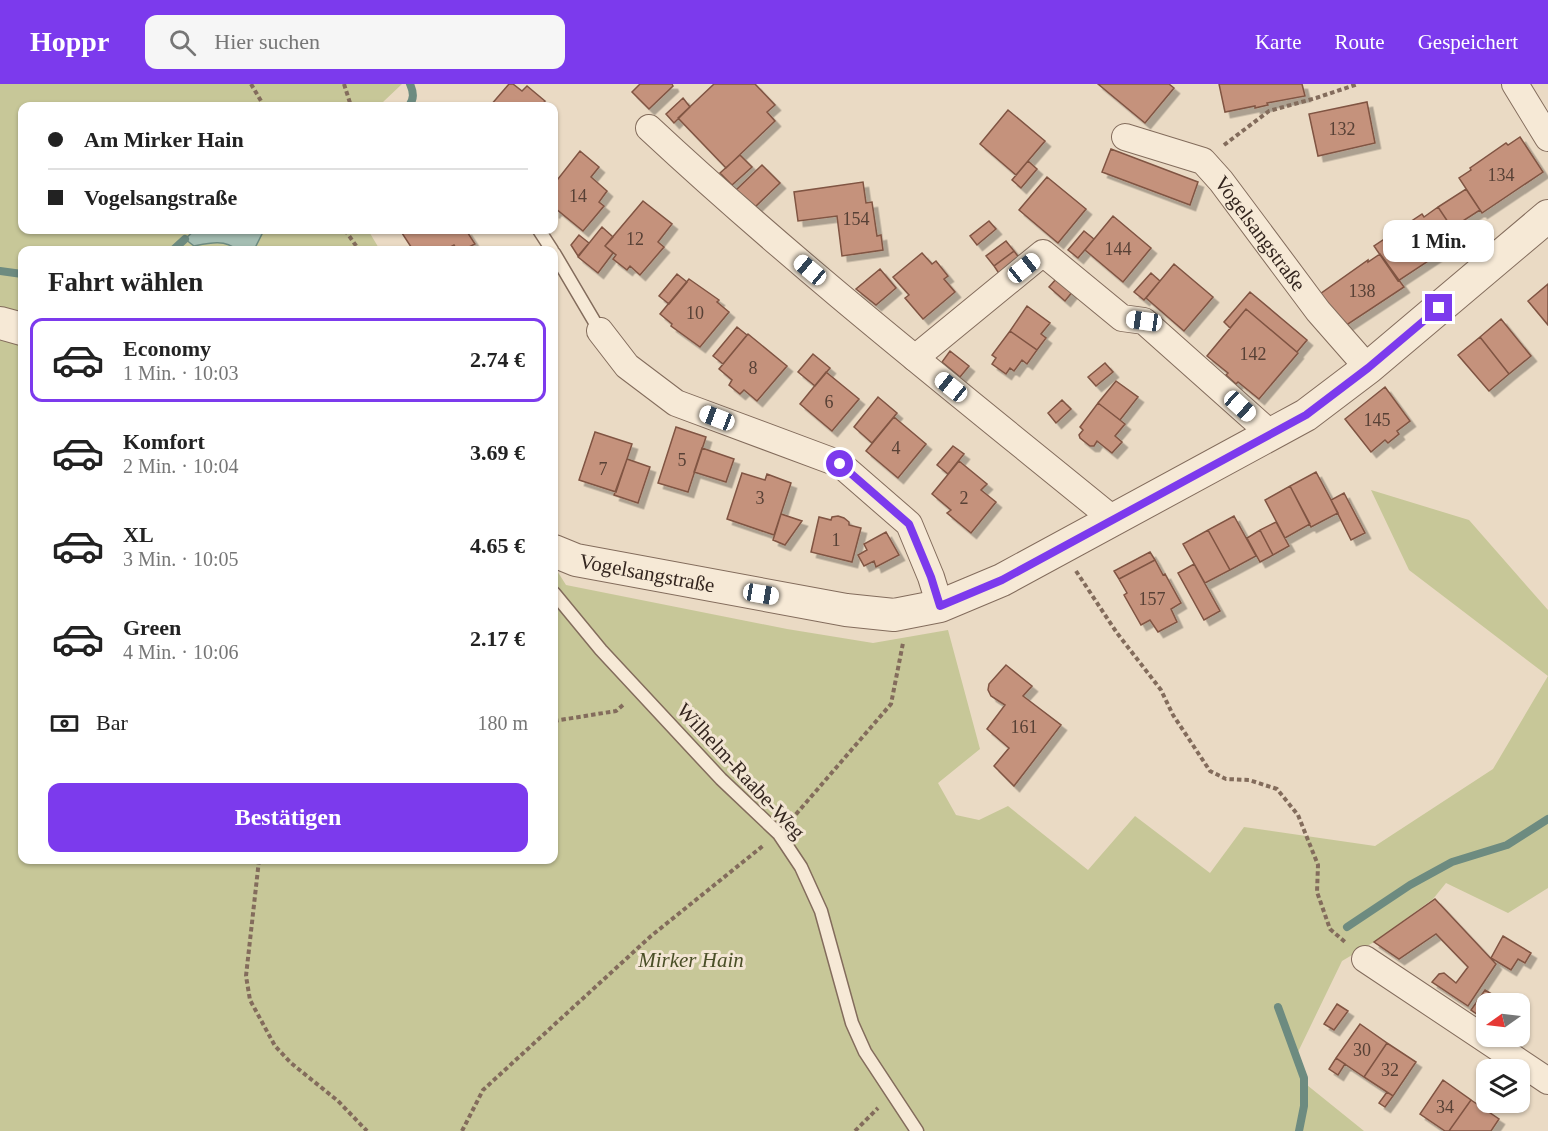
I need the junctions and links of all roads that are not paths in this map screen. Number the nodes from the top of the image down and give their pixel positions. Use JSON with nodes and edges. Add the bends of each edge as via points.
{"nodes":[{"id":1,"x":1515,"y":84,"type":"edge"},
{"id":2,"x":649,"y":128,"type":"dead end"},
{"id":3,"x":1125,"y":137,"type":"dead end"},
{"id":4,"x":1548,"y":138,"type":"edge"},
{"id":5,"x":1548,"y":216,"type":"edge"},
{"id":6,"x":558,"y":260,"type":"edge"},
{"id":7,"x":0,"y":322,"type":"edge"},
{"id":8,"x":18,"y":328,"type":"edge"},
{"id":9,"x":600,"y":331,"type":"joint"},
{"id":10,"x":915,"y":358,"type":"junction"},
{"id":11,"x":1368,"y":368,"type":"junction"},
{"id":12,"x":1272,"y":435,"type":"junction"},
{"id":13,"x":1114,"y":520,"type":"junction"},
{"id":14,"x":558,"y":553,"type":"edge"},
{"id":15,"x":558,"y":598,"type":"edge"},
{"id":16,"x":940,"y":606,"type":"junction"},
{"id":17,"x":1365,"y":959,"type":"road end"},
{"id":18,"x":1548,"y":1081,"type":"edge"},
{"id":19,"x":917,"y":1131,"type":"edge"}],
"edges":[{"from":1,"to":4,"type":"street"},
{"from":2,"to":10,"type":"street","via":[[722,196]]},
{"from":3,"to":11,"type":"street","name":"Vogelsangstraße","via":[[1203,161]]},
{"from":5,"to":11,"type":"street","name":"Vogelsangstraße"},
{"from":6,"to":9,"type":"lane"},
{"from":7,"to":8,"type":"street"},
{"from":9,"to":16,"type":"street","via":[[627,366],[676,403],[840,464],[909,524]]},
{"from":10,"to":12,"type":"street","via":[[1043,253],[1122,318],[1144,321]]},
{"from":10,"to":13,"type":"street"},
{"from":11,"to":12,"type":"street","name":"Vogelsangstraße","via":[[1306,415]]},
{"from":12,"to":13,"type":"street","name":"Vogelsangstraße"},
{"from":13,"to":16,"type":"street","name":"Vogelsangstraße","via":[[1002,580]]},
{"from":14,"to":16,"type":"street","name":"Vogelsangstraße","via":[[576,560],[846,610],[894,615]]},
{"from":15,"to":19,"type":"lane","name":"Wilhelm-Raabe-Weg","via":[[600,650],[721,779],[779,834],[801,867],[821,911],[852,1023]]},
{"from":17,"to":18,"type":"street"}]}
